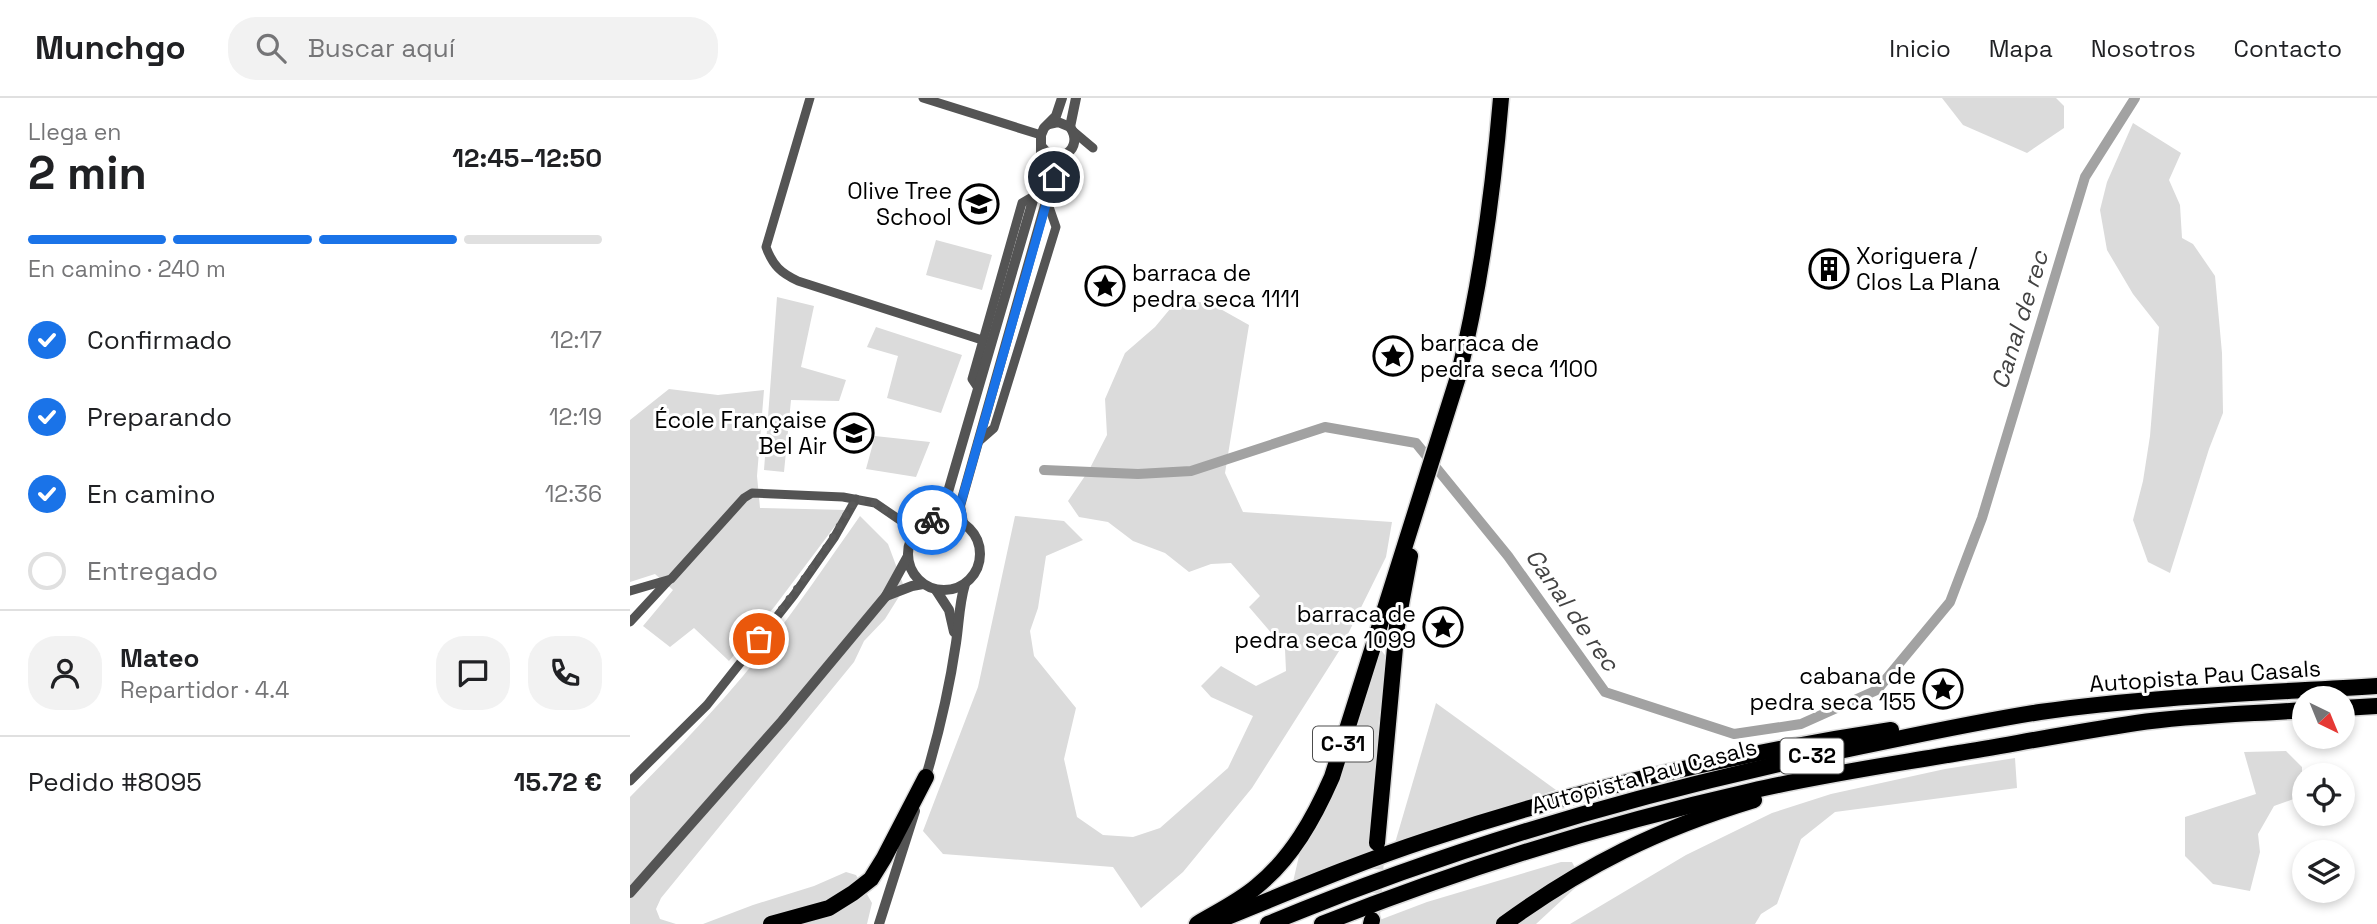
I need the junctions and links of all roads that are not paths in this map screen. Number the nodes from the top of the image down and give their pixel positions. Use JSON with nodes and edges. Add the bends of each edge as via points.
{"nodes":[{"id":1,"x":810,"y":98,"type":"edge"},
{"id":2,"x":1062,"y":98,"type":"edge"},
{"id":3,"x":1076,"y":98,"type":"edge"},
{"id":4,"x":1501,"y":98,"type":"edge"},
{"id":5,"x":926,"y":99,"type":"edge"},
{"id":6,"x":1049,"y":124,"type":"junction"},
{"id":7,"x":1072,"y":129,"type":"junction"},
{"id":8,"x":1042,"y":141,"type":"junction"},
{"id":9,"x":1068,"y":153,"type":"junction"},
{"id":10,"x":1034,"y":196,"type":"junction"},
{"id":11,"x":982,"y":340,"type":"junction"},
{"id":12,"x":978,"y":388,"type":"junction"},
{"id":13,"x":856,"y":499,"type":"junction"},
{"id":14,"x":941,"y":514,"type":"junction"},
{"id":15,"x":1416,"y":516,"type":"junction"},
{"id":16,"x":963,"y":523,"type":"junction"},
{"id":17,"x":916,"y":531,"type":"junction"},
{"id":18,"x":908,"y":556,"type":"junction"},
{"id":19,"x":671,"y":579,"type":"junction"},
{"id":20,"x":923,"y":584,"type":"junction"},
{"id":21,"x":965,"y":584,"type":"junction"},
{"id":22,"x":936,"y":590,"type":"junction"},
{"id":23,"x":630,"y":591,"type":"edge"},
{"id":24,"x":886,"y":596,"type":"junction"},
{"id":25,"x":630,"y":622,"type":"edge"},
{"id":26,"x":957,"y":642,"type":"junction"},
{"id":27,"x":2377,"y":686,"type":"edge"},
{"id":28,"x":2377,"y":706,"type":"edge"},
{"id":29,"x":2356,"y":707,"type":"edge"},
{"id":30,"x":2292,"y":711,"type":"edge"},
{"id":31,"x":1953,"y":726,"type":"junction"},
{"id":32,"x":1858,"y":770,"type":"junction"},
{"id":33,"x":926,"y":776,"type":"junction"},
{"id":34,"x":630,"y":781,"type":"edge"},
{"id":35,"x":1377,"y":843,"type":"tunnel mouth"},
{"id":36,"x":630,"y":894,"type":"edge"},
{"id":37,"x":771,"y":924,"type":"edge"},
{"id":38,"x":879,"y":924,"type":"edge"},
{"id":39,"x":1197,"y":924,"type":"edge"},
{"id":40,"x":1210,"y":924,"type":"edge"},
{"id":41,"x":1268,"y":924,"type":"edge"},
{"id":42,"x":1322,"y":924,"type":"edge"},
{"id":43,"x":1504,"y":924,"type":"edge"}],
"edges":[{"from":1,"to":11,"type":"street","via":[[766,247],[770,259],[780,272],[798,281]]},
{"from":2,"to":6,"type":"street"},
{"from":3,"to":7,"type":"street"},
{"from":4,"to":15,"type":"highway","number":"C-31","via":[[1492,204],[1472,321]]},
{"from":5,"to":8,"type":"street"},
{"from":6,"to":7,"type":"street","via":[[1058,122]]},
{"from":6,"to":8,"type":"street"},
{"from":7,"to":9,"type":"street","via":[[1076,140]]},
{"from":7,"to":9,"type":"street","via":[[1093,148]]},
{"from":8,"to":9,"type":"street","via":[[1050,155]]},
{"from":8,"to":10,"type":"street","via":[[1041,173]]},
{"from":9,"to":16,"type":"street","via":[[1054,177],[978,442],[960,506]]},
{"from":10,"to":11,"type":"street","via":[[1022,203]]},
{"from":10,"to":12,"type":"street"},
{"from":11,"to":12,"type":"street","via":[[972,379]]},
{"from":12,"to":14,"type":"street"},
{"from":13,"to":17,"type":"street","via":[[875,503]]},
{"from":13,"to":19,"type":"street","via":[[752,494]]},
{"from":13,"to":34,"type":"street","via":[[794,596],[707,705]]},
{"from":14,"to":16,"type":"street"},
{"from":14,"to":17,"type":"street"},
{"from":15,"to":35,"type":"highway","number":"C-31","via":[[1397,626]]},
{"from":15,"to":39,"type":"highway","number":"C-31","via":[[1354,713],[1319,806],[1270,874]]},
{"from":16,"to":21,"type":"street","via":[[976,536],[981,550],[977,569]]},
{"from":17,"to":18,"type":"street"},
{"from":18,"to":20,"type":"street","via":[[912,572]]},
{"from":18,"to":24,"type":"street"},
{"from":19,"to":23,"type":"street"},
{"from":19,"to":25,"type":"street"},
{"from":20,"to":22,"type":"street"},
{"from":20,"to":24,"type":"street"},
{"from":21,"to":22,"type":"street"},
{"from":21,"to":26,"type":"street"},
{"from":22,"to":26,"type":"street","via":[[949,610]]},
{"from":24,"to":36,"type":"street"},
{"from":26,"to":33,"type":"street","via":[[940,732]]},
{"from":27,"to":31,"type":"highway","name":"Autopista Pau Casals","number":"C-32","via":[[2179,699]]},
{"from":28,"to":29,"type":"highway","name":"Autopista Pau Casals"},
{"from":30,"to":32,"type":"highway","name":"Autopista Pau Casals","number":"C-32","via":[[2137,723]]},
{"from":31,"to":40,"type":"highway","via":[[1917,726],[1789,745],[1578,793],[1427,840]]},
{"from":31,"to":41,"type":"highway","name":"Autopista Pau Casals","number":"C-32","via":[[1765,766],[1601,808],[1431,862]]},
{"from":32,"to":42,"type":"highway","name":"Autopista Pau Casals","number":"C-32","via":[[1754,790],[1608,827],[1437,881]]},
{"from":32,"to":43,"type":"highway","via":[[1703,816],[1651,837],[1594,865]]},
{"from":33,"to":37,"type":"highway","via":[[871,879],[829,908]]},
{"from":33,"to":38,"type":"street"}]}
